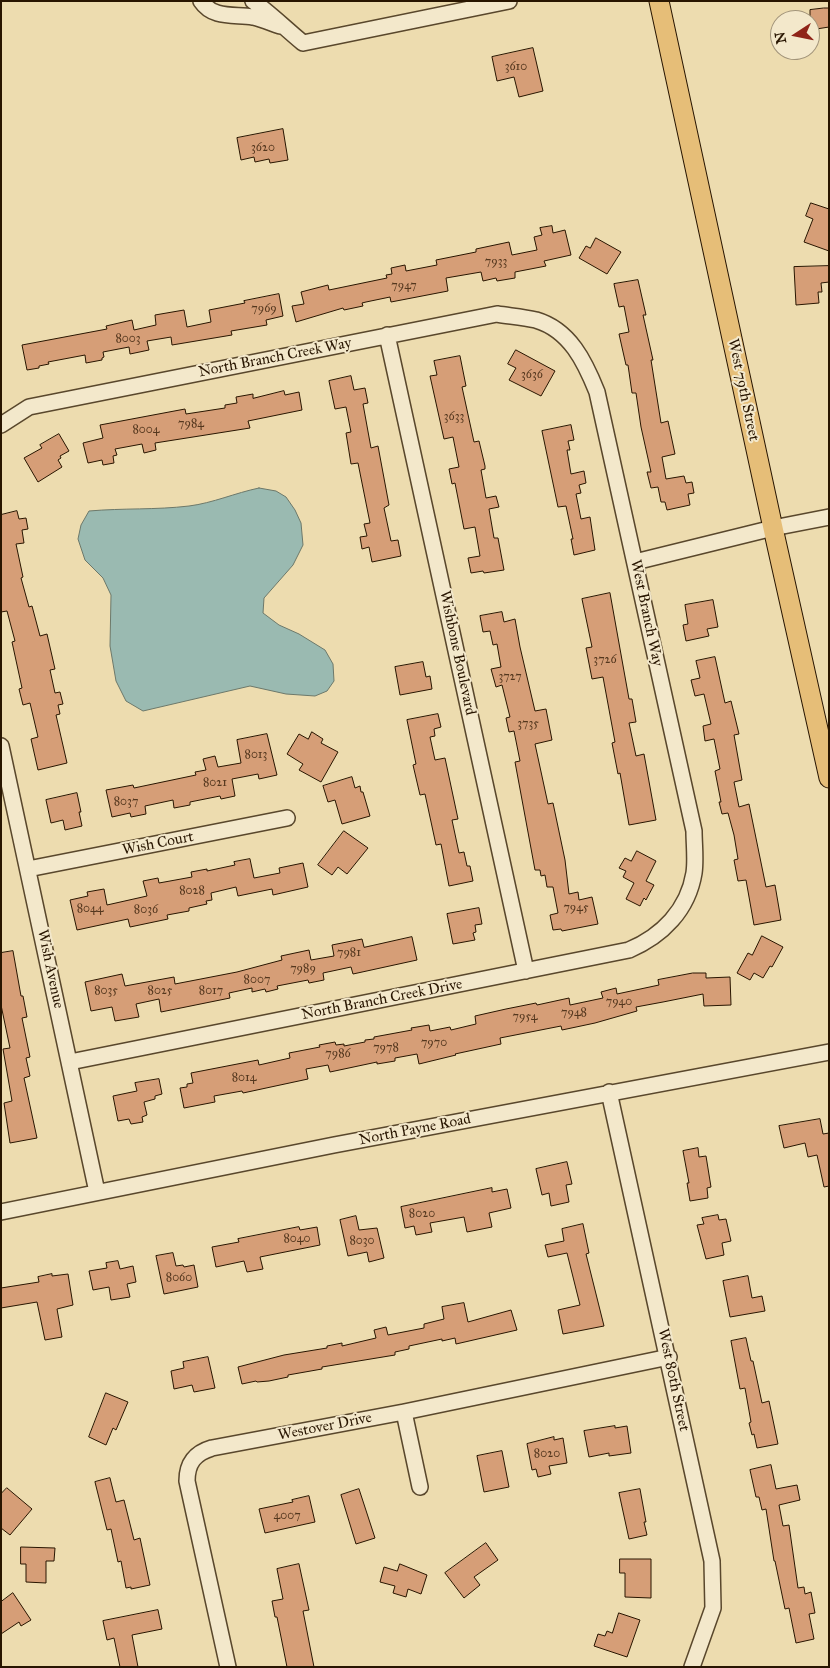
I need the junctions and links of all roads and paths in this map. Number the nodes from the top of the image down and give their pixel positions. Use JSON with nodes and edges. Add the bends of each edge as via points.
{"nodes":[{"id":1,"x":201,"y":1,"type":"edge"},
{"id":2,"x":253,"y":1,"type":"edge"},
{"id":3,"x":509,"y":1,"type":"edge"},
{"id":4,"x":659,"y":1,"type":"edge"},
{"id":5,"x":284,"y":27,"type":"junction"},
{"id":6,"x":554,"y":328,"type":"joint"},
{"id":7,"x":388,"y":336,"type":"junction"},
{"id":8,"x":1,"y":425,"type":"edge"},
{"id":9,"x":829,"y":517,"type":"edge"},
{"id":10,"x":773,"y":528,"type":"junction"},
{"id":11,"x":635,"y":562,"type":"junction"},
{"id":12,"x":1,"y":746,"type":"edge"},
{"id":13,"x":829,"y":778,"type":"edge"},
{"id":14,"x":287,"y":818,"type":"dead end"},
{"id":15,"x":28,"y":870,"type":"junction"},
{"id":16,"x":680,"y":909,"type":"joint"},
{"id":17,"x":526,"y":971,"type":"junction"},
{"id":18,"x":829,"y":1052,"type":"edge"},
{"id":19,"x":70,"y":1062,"type":"junction"},
{"id":20,"x":609,"y":1092,"type":"junction"},
{"id":21,"x":97,"y":1192,"type":"junction"},
{"id":22,"x":1,"y":1212,"type":"edge"},
{"id":23,"x":669,"y":1357,"type":"junction"},
{"id":24,"x":404,"y":1412,"type":"junction"},
{"id":25,"x":420,"y":1487,"type":"dead end"},
{"id":26,"x":228,"y":1667,"type":"edge"},
{"id":27,"x":692,"y":1667,"type":"edge"}],
"edges":[{"from":1,"to":5,"type":"street","via":[[206,9],[224,15],[253,18]]},
{"from":2,"to":5,"type":"street"},
{"from":3,"to":5,"type":"street","via":[[303,43]]},
{"from":4,"to":10,"type":"main road","name":"West 79th Street"},
{"from":6,"to":7,"type":"street","name":"North Branch Creek Way","via":[[536,320],[497,314]]},
{"from":6,"to":11,"type":"street","name":"West Branch Way","via":[[582,357],[597,392]]},
{"from":7,"to":8,"type":"street","name":"North Branch Creek Way","via":[[29,407]]},
{"from":7,"to":17,"type":"street","name":"Wishbone Boulevard"},
{"from":9,"to":10,"type":"street"},
{"from":10,"to":11,"type":"street"},
{"from":10,"to":13,"type":"main road","name":"West 79th Street"},
{"from":11,"to":16,"type":"street","name":"West Branch Way","via":[[694,830],[694,873]]},
{"from":12,"to":15,"type":"street","name":"Wish Avenue"},
{"from":14,"to":15,"type":"street","name":"Wish Court"},
{"from":15,"to":19,"type":"street","name":"Wish Avenue"},
{"from":16,"to":17,"type":"street","name":"North Branch Creek Drive","via":[[654,938],[629,950]]},
{"from":17,"to":19,"type":"street","name":"North Branch Creek Drive"},
{"from":18,"to":20,"type":"street","name":"North Payne Road"},
{"from":19,"to":21,"type":"street","name":"Wish Avenue"},
{"from":20,"to":21,"type":"street","name":"North Payne Road"},
{"from":20,"to":23,"type":"street","name":"West 80th Street"},
{"from":21,"to":22,"type":"street","name":"North Payne Road"},
{"from":23,"to":24,"type":"street","name":"Westover Drive"},
{"from":23,"to":27,"type":"street","name":"West 80th Street","via":[[712,1562],[713,1608]]},
{"from":24,"to":25,"type":"street"},
{"from":24,"to":26,"type":"street","name":"Westover Drive","via":[[212,1448],[193,1459],[187,1471],[187,1481]]}]}
